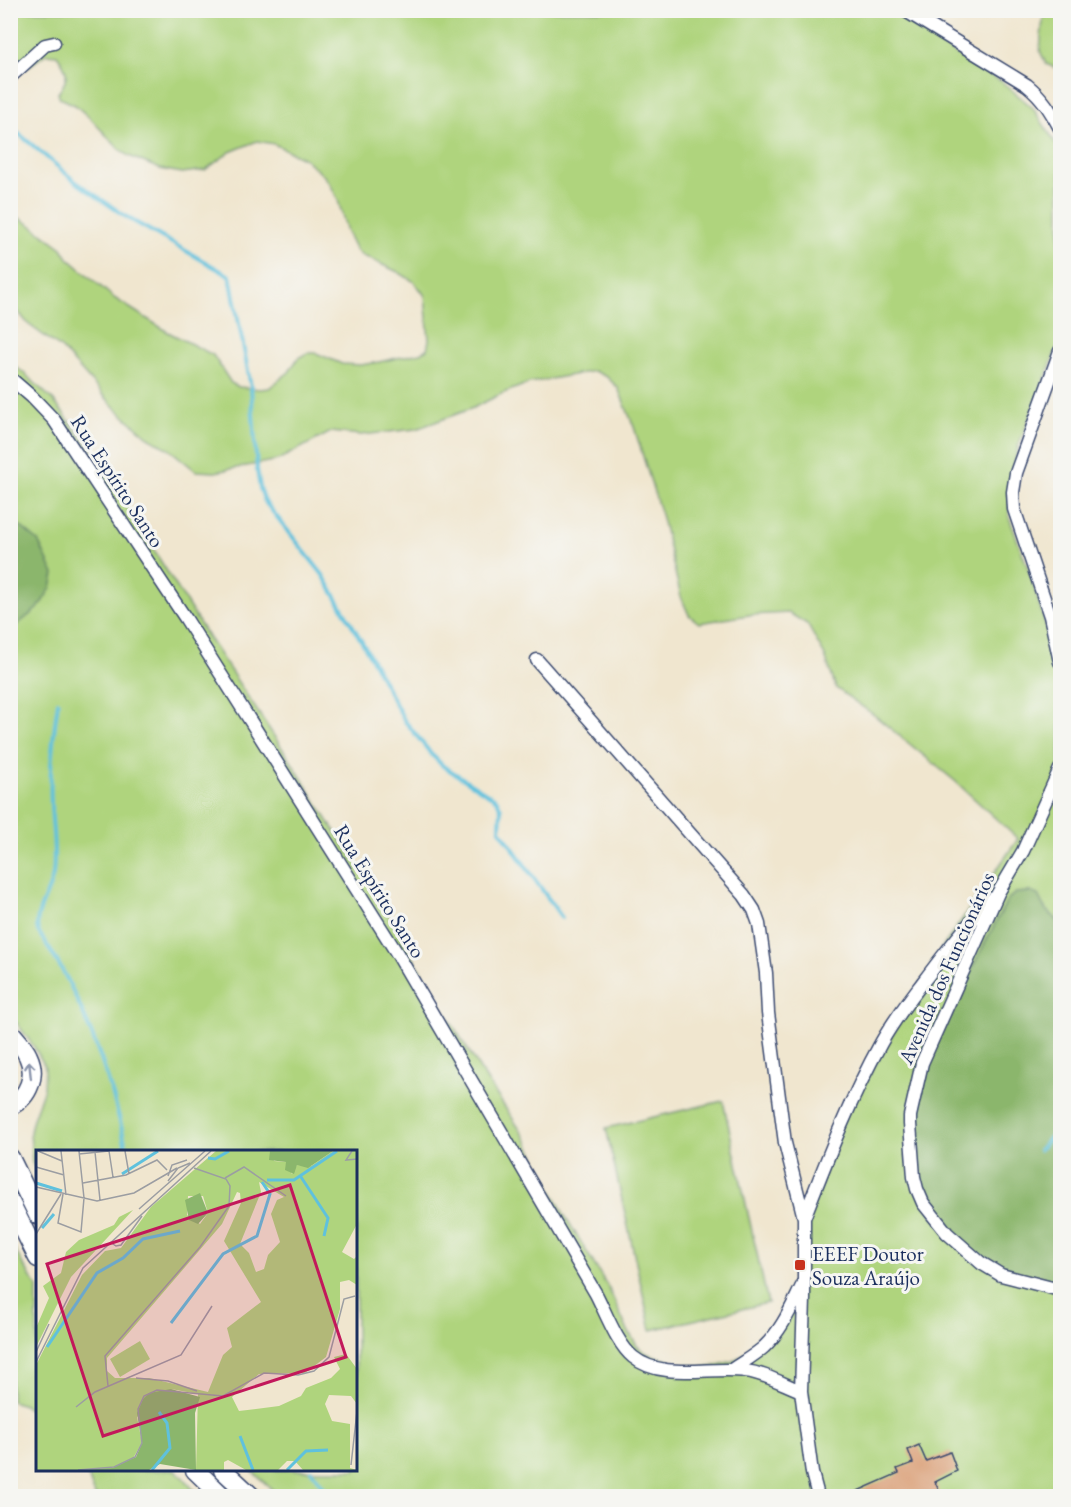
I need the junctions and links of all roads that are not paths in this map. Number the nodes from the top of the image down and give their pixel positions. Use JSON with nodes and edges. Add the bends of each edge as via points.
{"nodes":[{"id":1,"x":904,"y":10,"type":"edge"},
{"id":2,"x":54,"y":43,"type":"dead end"},
{"id":3,"x":10,"y":77,"type":"edge"},
{"id":4,"x":1060,"y":128,"type":"edge"},
{"id":5,"x":1060,"y":351,"type":"edge"},
{"id":6,"x":10,"y":378,"type":"edge"},
{"id":7,"x":537,"y":660,"type":"dead end"},
{"id":8,"x":1060,"y":662,"type":"edge"},
{"id":9,"x":1060,"y":769,"type":"edge"},
{"id":10,"x":998,"y":893,"type":"junction"},
{"id":11,"x":10,"y":1032,"type":"edge"},
{"id":12,"x":10,"y":1106,"type":"edge"},
{"id":13,"x":10,"y":1158,"type":"edge"},
{"id":14,"x":10,"y":1202,"type":"edge"},
{"id":15,"x":36,"y":1211,"type":"edge"},
{"id":16,"x":804,"y":1218,"type":"junction"},
{"id":17,"x":36,"y":1254,"type":"edge"},
{"id":18,"x":803,"y":1284,"type":"junction"},
{"id":19,"x":1060,"y":1290,"type":"edge"},
{"id":20,"x":733,"y":1370,"type":"junction"},
{"id":21,"x":801,"y":1391,"type":"junction"},
{"id":22,"x":196,"y":1471,"type":"edge"},
{"id":23,"x":224,"y":1471,"type":"edge"},
{"id":24,"x":222,"y":1497,"type":"edge"},
{"id":25,"x":251,"y":1497,"type":"edge"},
{"id":26,"x":818,"y":1497,"type":"edge"}],
"edges":[{"from":1,"to":4,"type":"street","via":[[1027,85],[1048,106]]},
{"from":2,"to":3,"type":"street","via":[[45,45]]},
{"from":5,"to":8,"type":"street","via":[[1012,492]]},
{"from":6,"to":20,"type":"street","name":"Rua Espírito Santo","via":[[54,420],[229,688],[398,955],[620,1341],[633,1357],[648,1366],[665,1370]]},
{"from":7,"to":16,"type":"street","via":[[753,910],[762,943],[785,1143]]},
{"from":9,"to":10,"type":"street","name":"Avenida dos Funcionários","via":[[1023,850]]},
{"from":10,"to":16,"type":"street","via":[[953,941],[882,1042],[858,1086]]},
{"from":10,"to":19,"type":"street","name":"Avenida dos Funcionários","via":[[922,1063],[910,1116],[914,1177],[931,1215],[981,1263],[1000,1275]]},
{"from":12,"to":11,"type":"highway","one_way":true,"via":[[22,1099],[32,1079],[28,1056]]},
{"from":13,"to":15,"type":"highway"},
{"from":14,"to":17,"type":"highway"},
{"from":16,"to":18,"type":"street"},
{"from":18,"to":20,"type":"street","via":[[778,1330]]},
{"from":18,"to":21,"type":"street"},
{"from":20,"to":21,"type":"street","name":"Rua Espírito Santo","via":[[763,1375]]},
{"from":21,"to":26,"type":"street"},
{"from":22,"to":24,"type":"highway"},
{"from":23,"to":25,"type":"highway"}]}
